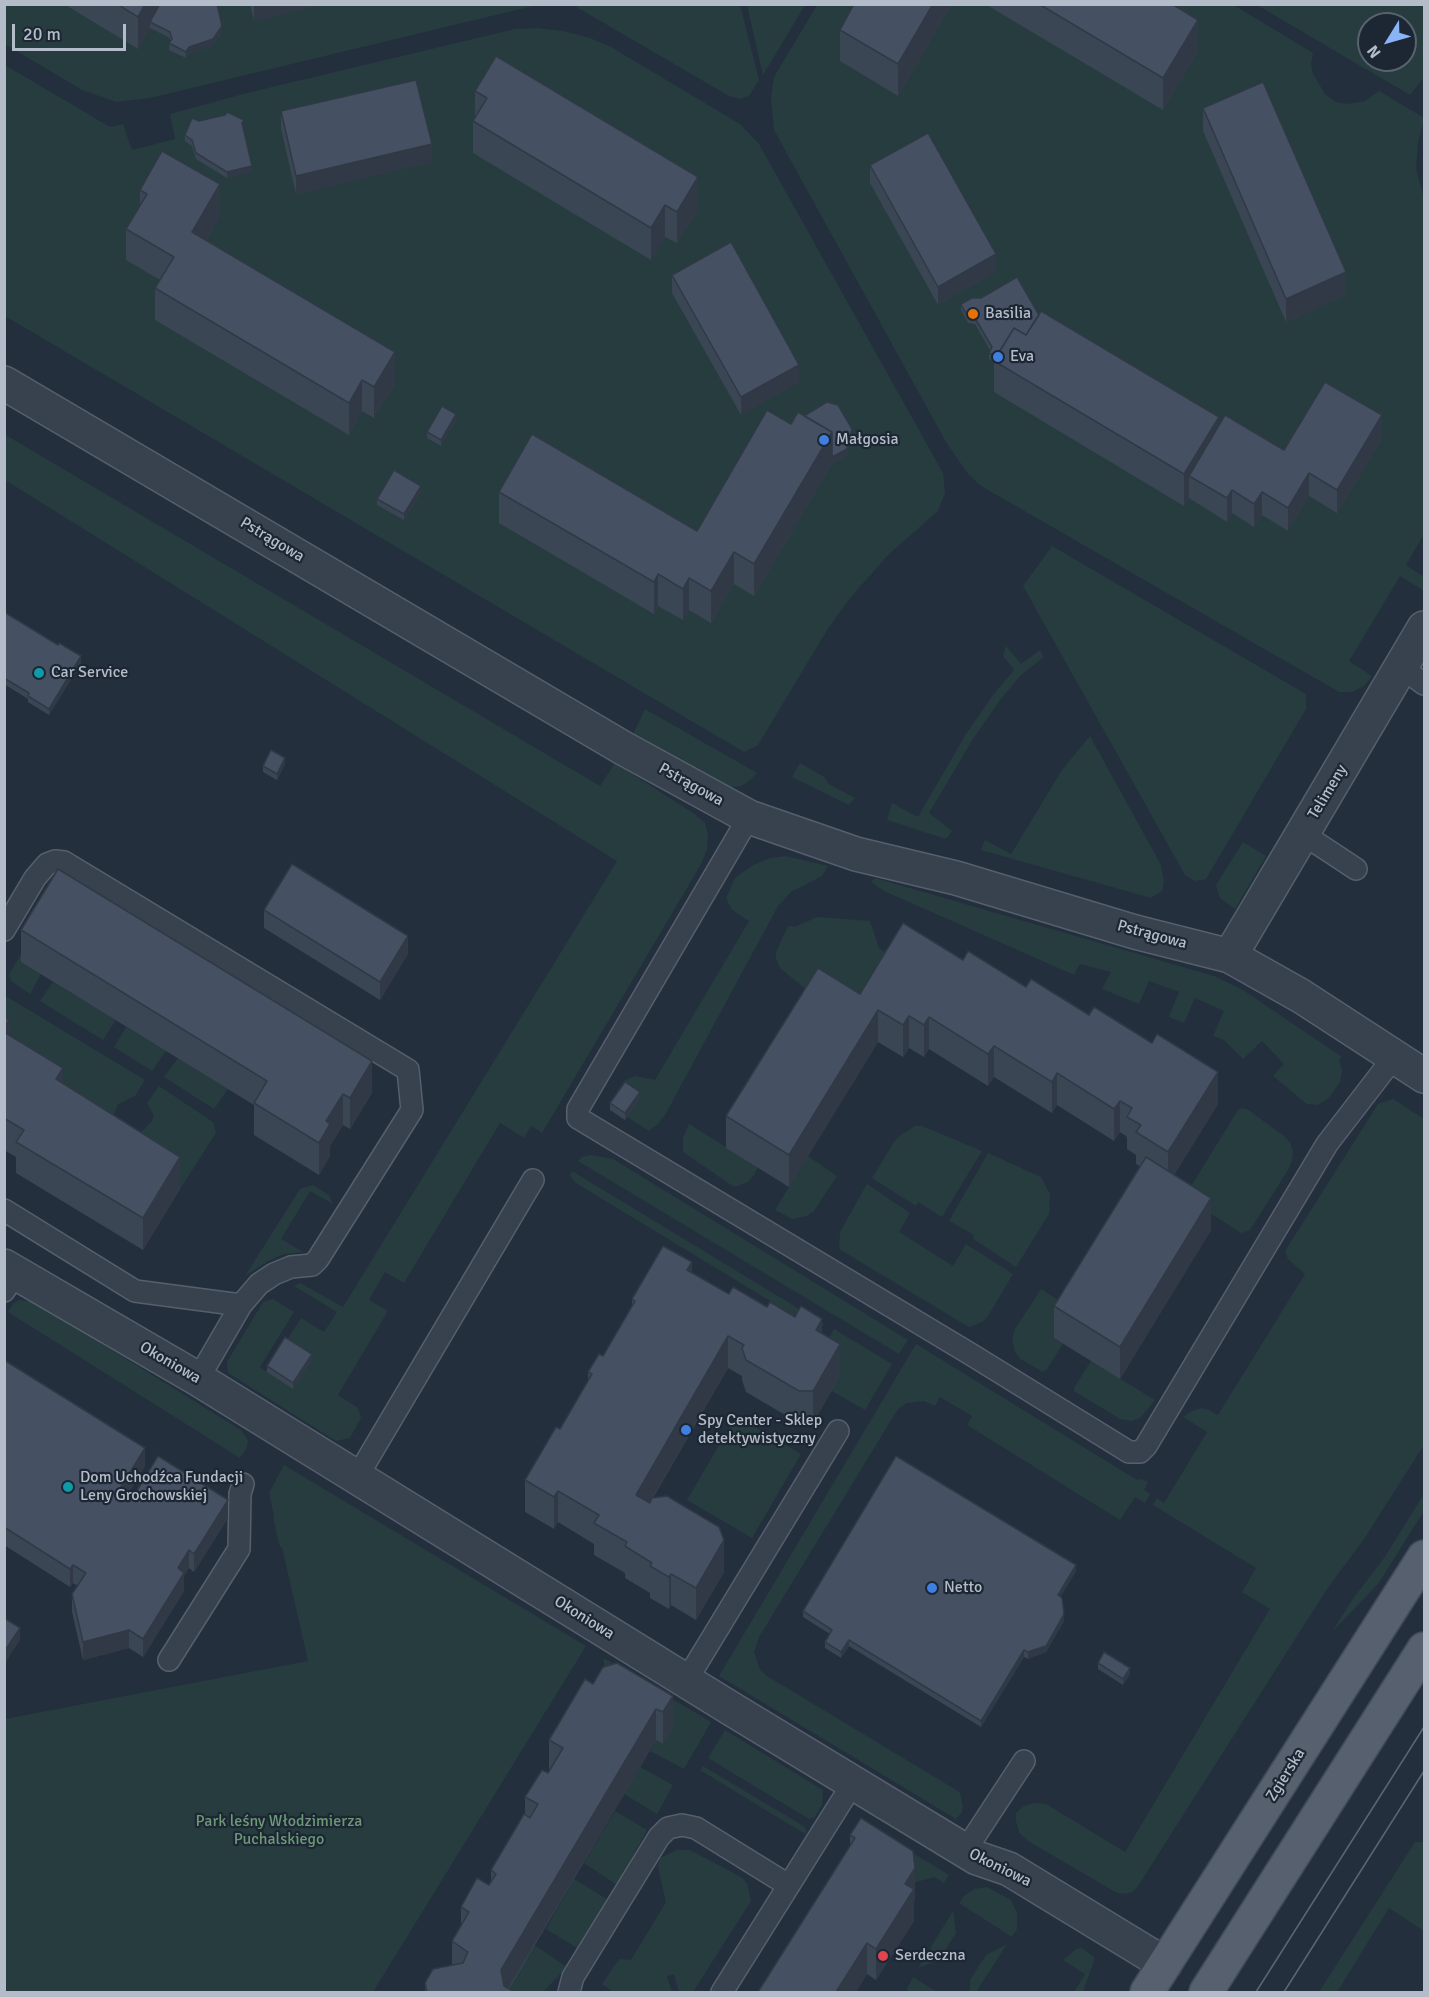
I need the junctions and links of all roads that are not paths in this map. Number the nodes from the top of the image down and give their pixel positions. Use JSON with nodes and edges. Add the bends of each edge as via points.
{"nodes":[{"id":1,"x":4,"y":383,"type":"edge"},
{"id":2,"x":1425,"y":628,"type":"edge"},
{"id":3,"x":1413,"y":676,"type":"edge"},
{"id":4,"x":749,"y":817,"type":"junction"},
{"id":5,"x":1303,"y":834,"type":"junction"},
{"id":6,"x":1356,"y":869,"type":"dead end"},
{"id":7,"x":4,"y":930,"type":"edge"},
{"id":8,"x":1230,"y":956,"type":"junction"},
{"id":9,"x":1394,"y":1057,"type":"junction"},
{"id":10,"x":1425,"y":1076,"type":"edge"},
{"id":11,"x":533,"y":1180,"type":"dead end"},
{"id":12,"x":4,"y":1210,"type":"edge"},
{"id":13,"x":8,"y":1276,"type":"edge"},
{"id":14,"x":241,"y":1305,"type":"junction"},
{"id":15,"x":198,"y":1379,"type":"junction"},
{"id":16,"x":838,"y":1431,"type":"dead end"},
{"id":17,"x":357,"y":1477,"type":"junction"},
{"id":18,"x":243,"y":1484,"type":"dead end"},
{"id":19,"x":1425,"y":1557,"type":"edge"},
{"id":20,"x":1425,"y":1649,"type":"edge"},
{"id":21,"x":169,"y":1660,"type":"dead end"},
{"id":22,"x":686,"y":1681,"type":"junction"},
{"id":23,"x":1024,"y":1761,"type":"dead end"},
{"id":24,"x":853,"y":1783,"type":"junction"},
{"id":25,"x":965,"y":1851,"type":"junction"},
{"id":26,"x":788,"y":1885,"type":"junction"},
{"id":27,"x":1165,"y":1964,"type":"junction"},
{"id":28,"x":569,"y":1992,"type":"edge"},
{"id":29,"x":722,"y":1992,"type":"edge"},
{"id":30,"x":1147,"y":1992,"type":"edge"},
{"id":31,"x":1206,"y":1992,"type":"edge"}],
"edges":[{"from":1,"to":4,"type":"street","name":"Pstrągowa","via":[[624,748]]},
{"from":2,"to":3,"type":"street","name":"Telimeny"},
{"from":3,"to":5,"type":"street","name":"Telimeny"},
{"from":4,"to":8,"type":"street","name":"Pstrągowa","via":[[856,854],[956,878]]},
{"from":4,"to":9,"type":"lane","via":[[578,1109],[578,1118],[1129,1452],[1140,1452],[1146,1446],[1327,1144]]},
{"from":5,"to":6,"type":"lane"},
{"from":5,"to":8,"type":"street","name":"Telimeny"},
{"from":7,"to":14,"type":"lane","via":[[47,864],[64,862],[408,1070],[412,1110],[318,1259],[312,1265],[274,1274]]},
{"from":8,"to":9,"type":"street","name":"Pstrągowa","via":[[1301,996]]},
{"from":9,"to":10,"type":"street","name":"Pstrągowa"},
{"from":11,"to":17,"type":"lane"},
{"from":12,"to":14,"type":"lane","via":[[135,1291]]},
{"from":13,"to":15,"type":"street","name":"Okoniowa"},
{"from":14,"to":15,"type":"lane"},
{"from":15,"to":17,"type":"street","name":"Okoniowa"},
{"from":16,"to":22,"type":"lane"},
{"from":17,"to":22,"type":"street","name":"Okoniowa"},
{"from":18,"to":21,"type":"lane","via":[[239,1549]]},
{"from":19,"to":27,"type":"main road","name":"Zgierska"},
{"from":20,"to":31,"type":"main road"},
{"from":22,"to":24,"type":"street","name":"Okoniowa"},
{"from":23,"to":25,"type":"lane"},
{"from":24,"to":25,"type":"street","name":"Okoniowa"},
{"from":24,"to":26,"type":"lane"},
{"from":25,"to":27,"type":"street","name":"Okoniowa","via":[[1010,1869]]},
{"from":26,"to":28,"type":"lane","via":[[696,1828],[668,1828],[658,1837],[573,1977]]},
{"from":26,"to":29,"type":"lane"},
{"from":27,"to":30,"type":"main road","name":"Zgierska"}]}
